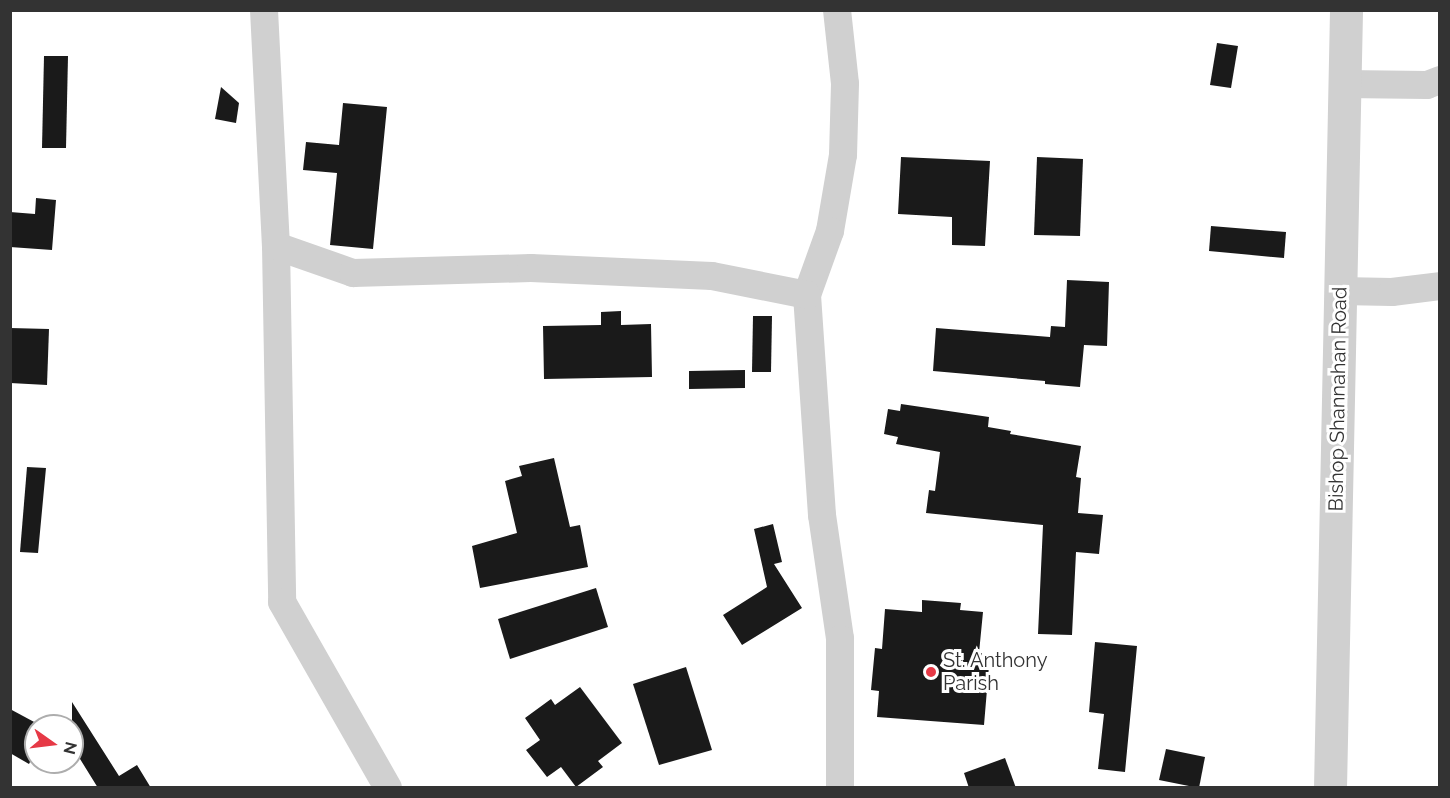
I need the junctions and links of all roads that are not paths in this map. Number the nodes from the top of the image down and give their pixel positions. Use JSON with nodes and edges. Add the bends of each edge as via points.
{"nodes":[{"id":1,"x":264,"y":10,"type":"edge"},
{"id":2,"x":837,"y":10,"type":"edge"},
{"id":3,"x":1346,"y":10,"type":"edge"},
{"id":4,"x":1440,"y":80,"type":"edge"},
{"id":5,"x":1344,"y":84,"type":"junction"},
{"id":6,"x":276,"y":246,"type":"junction"},
{"id":7,"x":1440,"y":286,"type":"edge"},
{"id":8,"x":1340,"y":291,"type":"junction"},
{"id":9,"x":807,"y":295,"type":"junction"},
{"id":10,"x":388,"y":788,"type":"edge"},
{"id":11,"x":840,"y":788,"type":"edge"},
{"id":12,"x":1329,"y":788,"type":"edge"}],
"edges":[{"from":1,"to":6,"type":"street"},
{"from":2,"to":9,"type":"street","via":[[844,84],[843,155],[830,231]]},
{"from":3,"to":5,"type":"street","name":"Bishop Shannahan Road"},
{"from":4,"to":5,"type":"street","via":[[1427,85]]},
{"from":5,"to":8,"type":"street","name":"Bishop Shannahan Road"},
{"from":6,"to":9,"type":"street","via":[[353,273],[531,268],[712,276]]},
{"from":6,"to":10,"type":"street","via":[[282,602]]},
{"from":7,"to":8,"type":"street","via":[[1392,292]]},
{"from":8,"to":12,"type":"street","name":"Bishop Shannahan Road"},
{"from":9,"to":11,"type":"street","via":[[822,514],[840,639]]}]}
